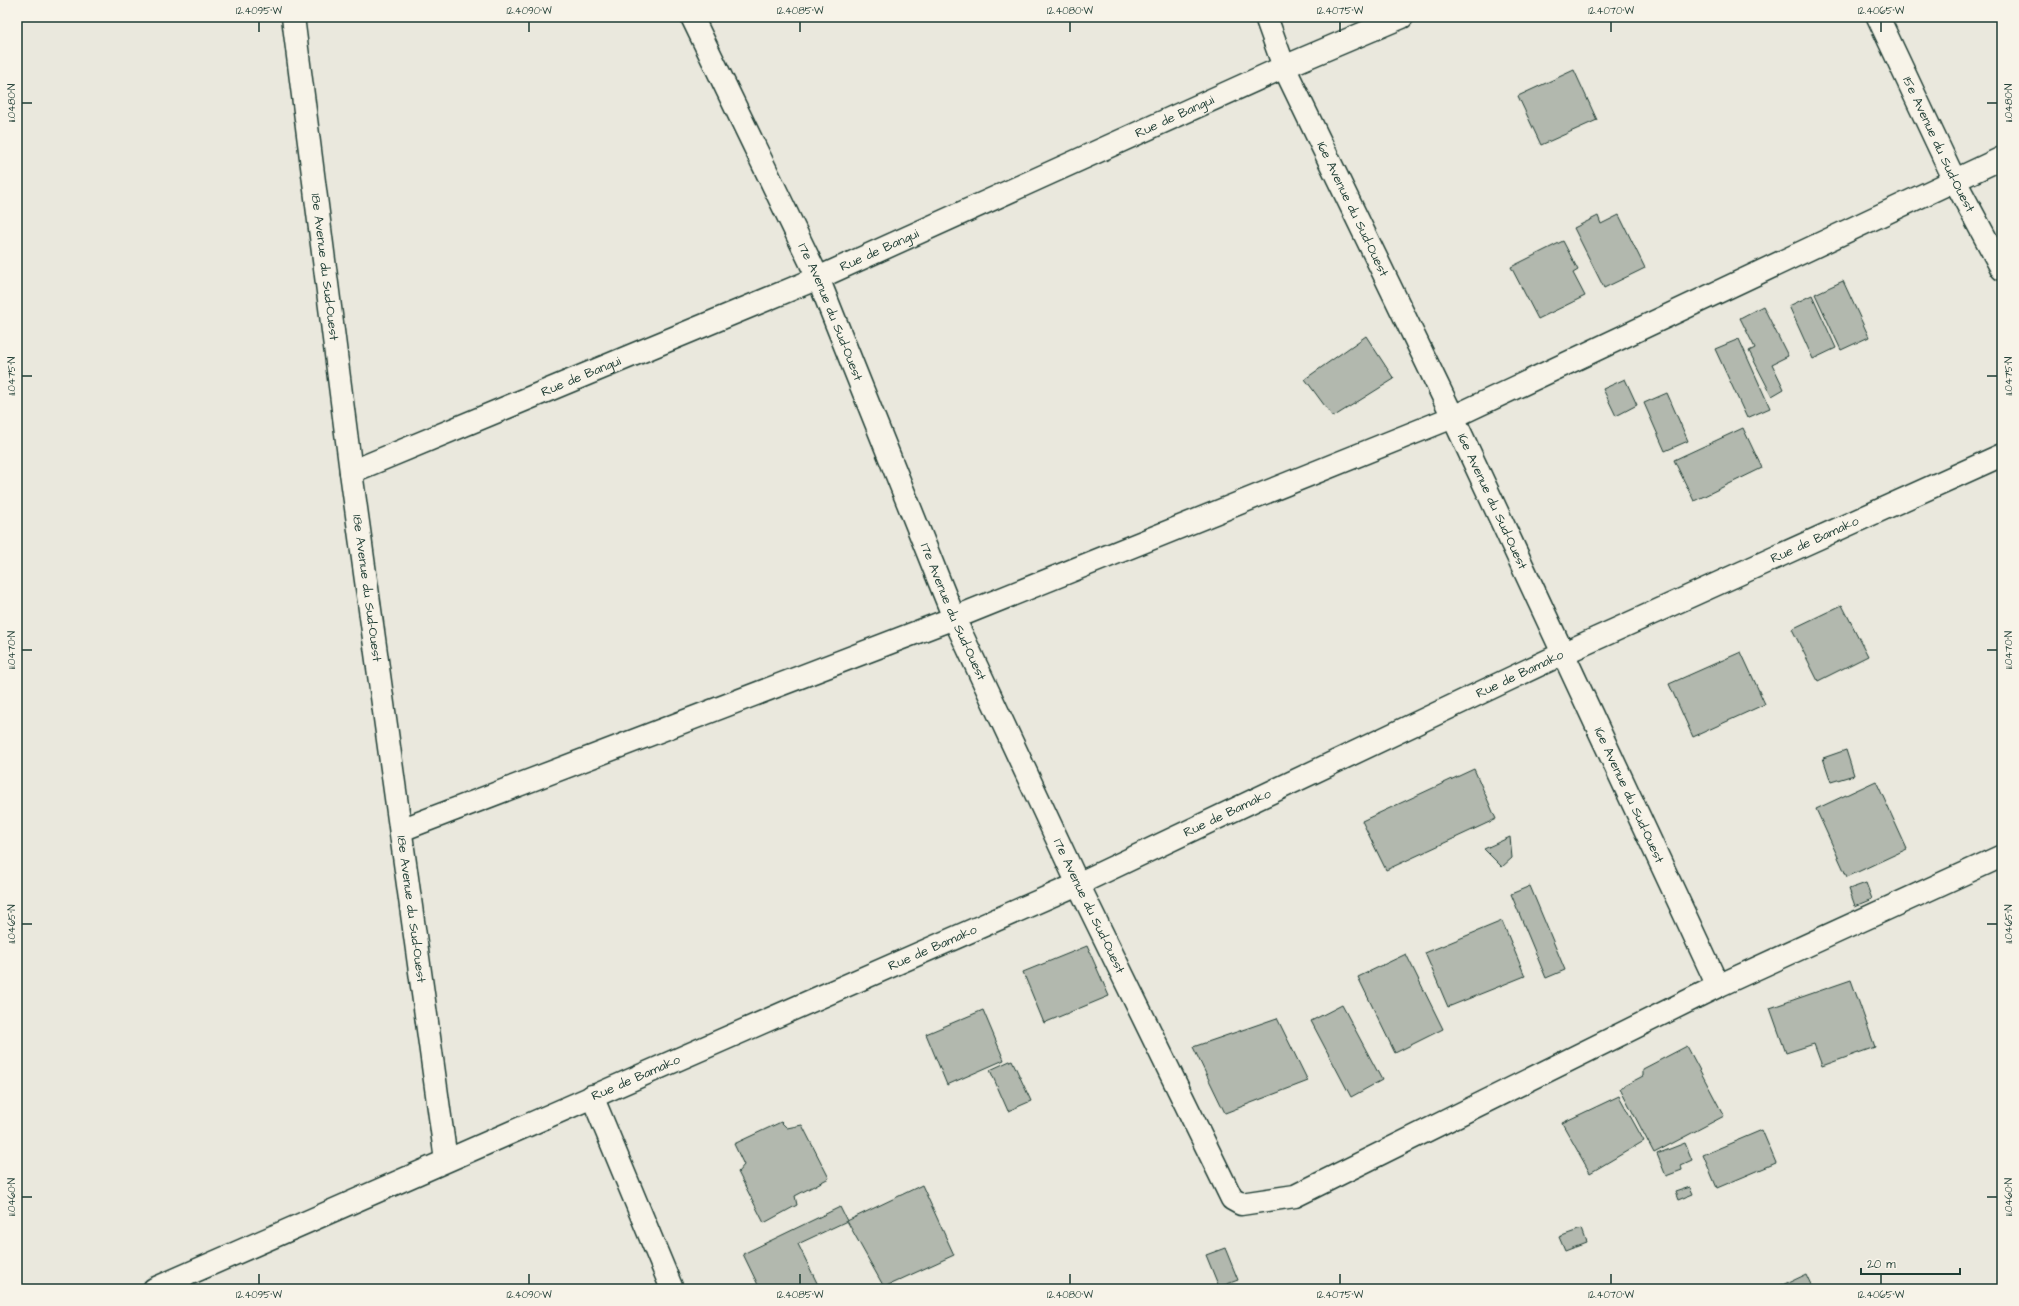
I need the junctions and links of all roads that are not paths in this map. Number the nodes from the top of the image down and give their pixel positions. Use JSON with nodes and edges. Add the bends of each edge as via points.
{"nodes":[{"id":1,"x":293,"y":17,"type":"edge"},
{"id":2,"x":692,"y":17,"type":"edge"},
{"id":3,"x":1266,"y":17,"type":"edge"},
{"id":4,"x":1402,"y":17,"type":"edge"},
{"id":5,"x":1878,"y":17,"type":"edge"},
{"id":6,"x":1284,"y":67,"type":"junction"},
{"id":7,"x":2002,"y":158,"type":"edge"},
{"id":8,"x":1955,"y":181,"type":"junction"},
{"id":9,"x":2002,"y":269,"type":"edge"},
{"id":10,"x":818,"y":278,"type":"junction"},
{"id":11,"x":1453,"y":417,"type":"junction"},
{"id":12,"x":2002,"y":455,"type":"edge"},
{"id":13,"x":352,"y":472,"type":"junction"},
{"id":14,"x":954,"y":618,"type":"junction"},
{"id":15,"x":1562,"y":654,"type":"junction"},
{"id":16,"x":401,"y":830,"type":"junction"},
{"id":17,"x":2002,"y":856,"type":"edge"},
{"id":18,"x":1078,"y":884,"type":"junction"},
{"id":19,"x":1718,"y":986,"type":"junction"},
{"id":20,"x":592,"y":1096,"type":"junction"},
{"id":21,"x":446,"y":1160,"type":"junction"},
{"id":22,"x":154,"y":1289,"type":"edge"},
{"id":23,"x":672,"y":1289,"type":"edge"}],
"edges":[{"from":1,"to":13,"type":"street","name":"18e Avenue du Sud-Ouest"},
{"from":2,"to":10,"type":"street","name":"17e Avenue du Sud-Ouest"},
{"from":3,"to":6,"type":"street","name":"16e Avenue du Sud-Ouest"},
{"from":4,"to":6,"type":"street","name":"Rue de Bangui"},
{"from":5,"to":8,"type":"street","name":"15e Avenue du Sud-Ouest"},
{"from":6,"to":10,"type":"street","name":"Rue de Bangui"},
{"from":6,"to":11,"type":"street","name":"16e Avenue du Sud-Ouest"},
{"from":7,"to":8,"type":"street"},
{"from":8,"to":9,"type":"street","name":"15e Avenue du Sud-Ouest"},
{"from":8,"to":11,"type":"street"},
{"from":10,"to":13,"type":"street","name":"Rue de Bangui"},
{"from":10,"to":14,"type":"street","name":"17e Avenue du Sud-Ouest"},
{"from":11,"to":14,"type":"street"},
{"from":11,"to":15,"type":"street","name":"16e Avenue du Sud-Ouest"},
{"from":12,"to":15,"type":"street","name":"Rue de Bamako"},
{"from":13,"to":16,"type":"street","name":"18e Avenue du Sud-Ouest"},
{"from":14,"to":16,"type":"street"},
{"from":14,"to":18,"type":"street","name":"17e Avenue du Sud-Ouest"},
{"from":15,"to":18,"type":"street","name":"Rue de Bamako"},
{"from":15,"to":19,"type":"street","name":"16e Avenue du Sud-Ouest"},
{"from":16,"to":21,"type":"street","name":"18e Avenue du Sud-Ouest"},
{"from":17,"to":19,"type":"street"},
{"from":18,"to":19,"type":"street","name":"17e Avenue du Sud-Ouest","via":[[1232,1198],[1241,1204],[1295,1196]]},
{"from":18,"to":20,"type":"street","name":"Rue de Bamako"},
{"from":20,"to":21,"type":"street","name":"Rue de Bamako"},
{"from":20,"to":23,"type":"street"},
{"from":21,"to":22,"type":"street","name":"Rue de Bamako"}]}
